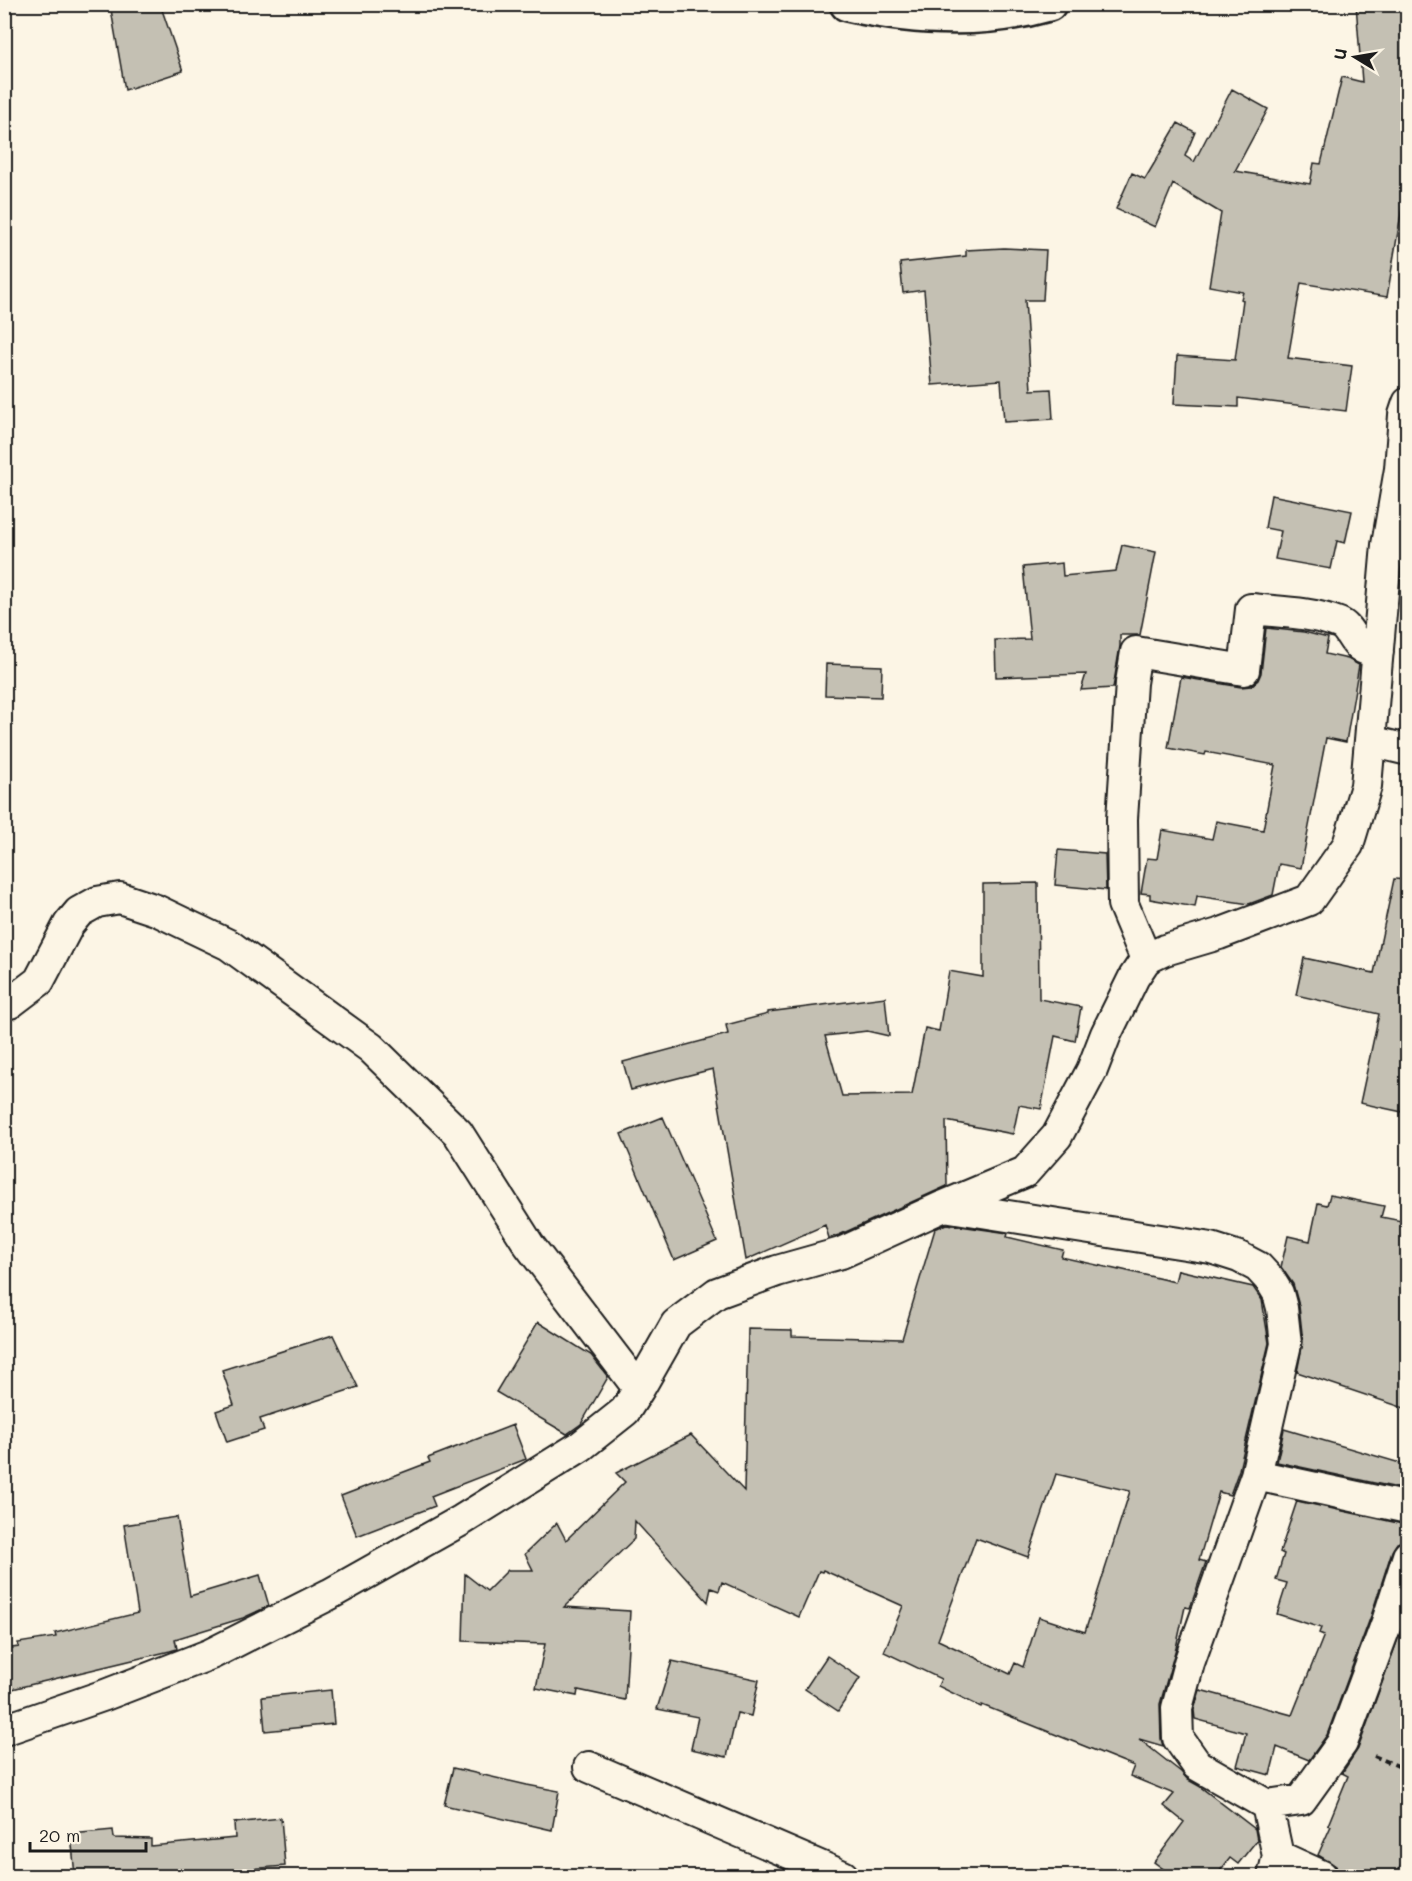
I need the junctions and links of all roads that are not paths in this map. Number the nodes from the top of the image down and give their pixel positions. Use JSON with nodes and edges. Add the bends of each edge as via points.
{"nodes":[{"id":1,"x":846,"y":4,"type":"edge"},
{"id":2,"x":1049,"y":4,"type":"edge"},
{"id":3,"x":1406,"y":411,"type":"edge"},
{"id":4,"x":1378,"y":652,"type":"junction"},
{"id":5,"x":1370,"y":741,"type":"junction"},
{"id":6,"x":1407,"y":750,"type":"edge"},
{"id":7,"x":1146,"y":959,"type":"junction"},
{"id":8,"x":4,"y":1004,"type":"edge"},
{"id":9,"x":945,"y":1206,"type":"junction"},
{"id":10,"x":639,"y":1389,"type":"junction"},
{"id":11,"x":1256,"y":1475,"type":"junction"},
{"id":12,"x":1407,"y":1508,"type":"edge"},
{"id":13,"x":1407,"y":1556,"type":"edge"},
{"id":14,"x":4,"y":1730,"type":"edge"},
{"id":15,"x":589,"y":1767,"type":"dead end"},
{"id":16,"x":1268,"y":1805,"type":"junction"},
{"id":17,"x":1275,"y":1866,"type":"edge"},
{"id":18,"x":843,"y":1876,"type":"edge"},
{"id":19,"x":1322,"y":1876,"type":"edge"}],
"edges":[{"from":1,"to":2,"type":"main road","via":[[930,18],[981,16]]},
{"from":3,"to":4,"type":"street","via":[[1387,544]]},
{"from":4,"to":5,"type":"street"},
{"from":4,"to":7,"type":"street","via":[[1369,652],[1356,644],[1342,624],[1304,613],[1251,609],[1244,670],[1137,652],[1131,683],[1122,819],[1123,904]]},
{"from":5,"to":6,"type":"street"},
{"from":5,"to":7,"type":"street","via":[[1366,786],[1348,845],[1309,900]]},
{"from":7,"to":9,"type":"street","via":[[1129,986],[1058,1136],[1025,1172]]},
{"from":8,"to":10,"type":"street","via":[[10,1004],[39,981],[69,924],[79,912],[97,902],[120,898],[156,910],[229,945],[371,1048],[458,1133],[529,1245]]},
{"from":9,"to":10,"type":"street","via":[[841,1252],[777,1270],[717,1293],[676,1323]]},
{"from":9,"to":11,"type":"street","via":[[1211,1248],[1258,1267],[1278,1293],[1286,1344]]},
{"from":10,"to":14,"type":"street","via":[[625,1411],[581,1446],[462,1520],[330,1594],[211,1654]]},
{"from":11,"to":12,"type":"street"},
{"from":11,"to":16,"type":"street","via":[[1189,1663],[1177,1708],[1178,1738],[1197,1766]]},
{"from":13,"to":16,"type":"street","via":[[1342,1743],[1301,1800]]},
{"from":15,"to":18,"type":"street"},
{"from":16,"to":17,"type":"street"},
{"from":17,"to":19,"type":"street"}]}
